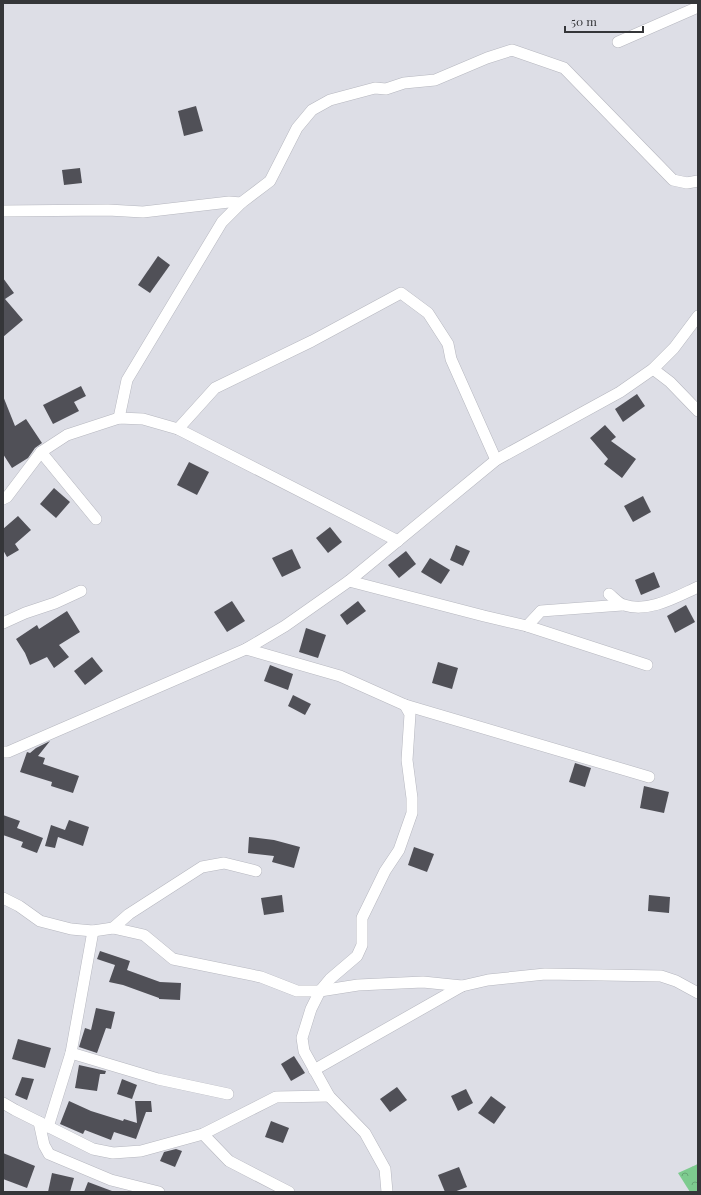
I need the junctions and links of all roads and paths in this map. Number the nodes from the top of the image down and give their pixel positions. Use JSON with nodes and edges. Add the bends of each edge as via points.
{"nodes":[{"id":1,"x":698,"y":7,"type":"edge"},
{"id":2,"x":618,"y":42,"type":"dead end"},
{"id":3,"x":698,"y":181,"type":"edge"},
{"id":4,"x":241,"y":203,"type":"junction"},
{"id":5,"x":3,"y":211,"type":"edge"},
{"id":6,"x":698,"y":316,"type":"edge"},
{"id":7,"x":653,"y":369,"type":"junction"},
{"id":8,"x":698,"y":411,"type":"edge"},
{"id":9,"x":119,"y":418,"type":"junction"},
{"id":10,"x":178,"y":429,"type":"junction"},
{"id":11,"x":41,"y":452,"type":"junction"},
{"id":12,"x":496,"y":460,"type":"junction"},
{"id":13,"x":3,"y":499,"type":"edge"},
{"id":14,"x":96,"y":519,"type":"dead end"},
{"id":15,"x":398,"y":541,"type":"junction"},
{"id":16,"x":349,"y":581,"type":"junction"},
{"id":17,"x":698,"y":587,"type":"edge"},
{"id":18,"x":81,"y":591,"type":"dead end"},
{"id":19,"x":609,"y":594,"type":"dead end"},
{"id":20,"x":622,"y":605,"type":"junction"},
{"id":21,"x":3,"y":623,"type":"edge"},
{"id":22,"x":527,"y":626,"type":"junction"},
{"id":23,"x":246,"y":649,"type":"junction"},
{"id":24,"x":647,"y":665,"type":"dead end"},
{"id":25,"x":405,"y":705,"type":"junction"},
{"id":26,"x":3,"y":752,"type":"edge"},
{"id":27,"x":650,"y":777,"type":"dead end"},
{"id":28,"x":256,"y":871,"type":"dead end"},
{"id":29,"x":3,"y":898,"type":"edge"},
{"id":30,"x":113,"y":928,"type":"junction"},
{"id":31,"x":93,"y":931,"type":"junction"},
{"id":32,"x":462,"y":986,"type":"junction"},
{"id":33,"x":320,"y":991,"type":"junction"},
{"id":34,"x":698,"y":993,"type":"edge"},
{"id":35,"x":71,"y":1052,"type":"junction"},
{"id":36,"x":314,"y":1070,"type":"junction"},
{"id":37,"x":228,"y":1094,"type":"dead end"},
{"id":38,"x":328,"y":1096,"type":"junction"},
{"id":39,"x":3,"y":1103,"type":"edge"},
{"id":40,"x":44,"y":1125,"type":"junction"},
{"id":41,"x":203,"y":1134,"type":"junction"},
{"id":42,"x":159,"y":1192,"type":"edge"},
{"id":43,"x":290,"y":1192,"type":"edge"},
{"id":44,"x":388,"y":1192,"type":"edge"}],
"edges":[{"from":1,"to":2,"type":"street"},
{"from":3,"to":4,"type":"street","via":[[687,183],[673,180],[564,68],[512,50],[435,80],[404,82],[386,90],[375,88],[330,100],[312,110],[297,128],[270,181]]},
{"from":4,"to":5,"type":"street","via":[[228,202],[143,212]]},
{"from":4,"to":9,"type":"street","via":[[222,222],[127,380]]},
{"from":6,"to":7,"type":"street","via":[[674,348]]},
{"from":7,"to":8,"type":"street","via":[[670,382]]},
{"from":7,"to":12,"type":"street","via":[[620,392]]},
{"from":9,"to":10,"type":"street","via":[[143,419]]},
{"from":9,"to":11,"type":"street","via":[[67,435]]},
{"from":10,"to":12,"type":"street","via":[[215,388],[312,341],[401,293],[428,312],[448,344],[451,360]]},
{"from":10,"to":15,"type":"street"},
{"from":11,"to":13,"type":"street"},
{"from":11,"to":14,"type":"street"},
{"from":12,"to":15,"type":"street"},
{"from":15,"to":16,"type":"street"},
{"from":16,"to":22,"type":"street"},
{"from":16,"to":23,"type":"street","via":[[285,626]]},
{"from":17,"to":20,"type":"street","via":[[663,603],[640,607]]},
{"from":18,"to":21,"type":"street"},
{"from":19,"to":20,"type":"street"},
{"from":20,"to":22,"type":"street","via":[[542,611]]},
{"from":22,"to":24,"type":"street"},
{"from":23,"to":25,"type":"street","via":[[340,676]]},
{"from":23,"to":26,"type":"street"},
{"from":25,"to":27,"type":"street"},
{"from":25,"to":33,"type":"street","via":[[410,714],[407,760],[412,813],[399,850],[385,871],[362,918],[362,945],[358,956],[330,979]]},
{"from":28,"to":30,"type":"street","via":[[224,863],[202,867],[129,914]]},
{"from":29,"to":31,"type":"street","via":[[40,921],[71,929]]},
{"from":30,"to":31,"type":"street"},
{"from":30,"to":33,"type":"street","via":[[144,935],[173,960],[261,977],[297,991]]},
{"from":31,"to":35,"type":"street"},
{"from":32,"to":33,"type":"street","via":[[423,982]]},
{"from":32,"to":34,"type":"street","via":[[488,980],[545,974],[660,976]]},
{"from":32,"to":36,"type":"street"},
{"from":33,"to":36,"type":"street","via":[[310,1009],[302,1038],[304,1051]]},
{"from":35,"to":37,"type":"street","via":[[158,1079]]},
{"from":35,"to":40,"type":"street"},
{"from":36,"to":38,"type":"street"},
{"from":38,"to":41,"type":"street","via":[[276,1097]]},
{"from":38,"to":44,"type":"street","via":[[365,1133],[385,1169]]},
{"from":39,"to":40,"type":"street"},
{"from":40,"to":41,"type":"street","via":[[93,1149],[113,1153],[141,1151]]},
{"from":40,"to":42,"type":"street","via":[[44,1145],[49,1154],[111,1180]]},
{"from":41,"to":43,"type":"street","via":[[229,1161]]}]}
